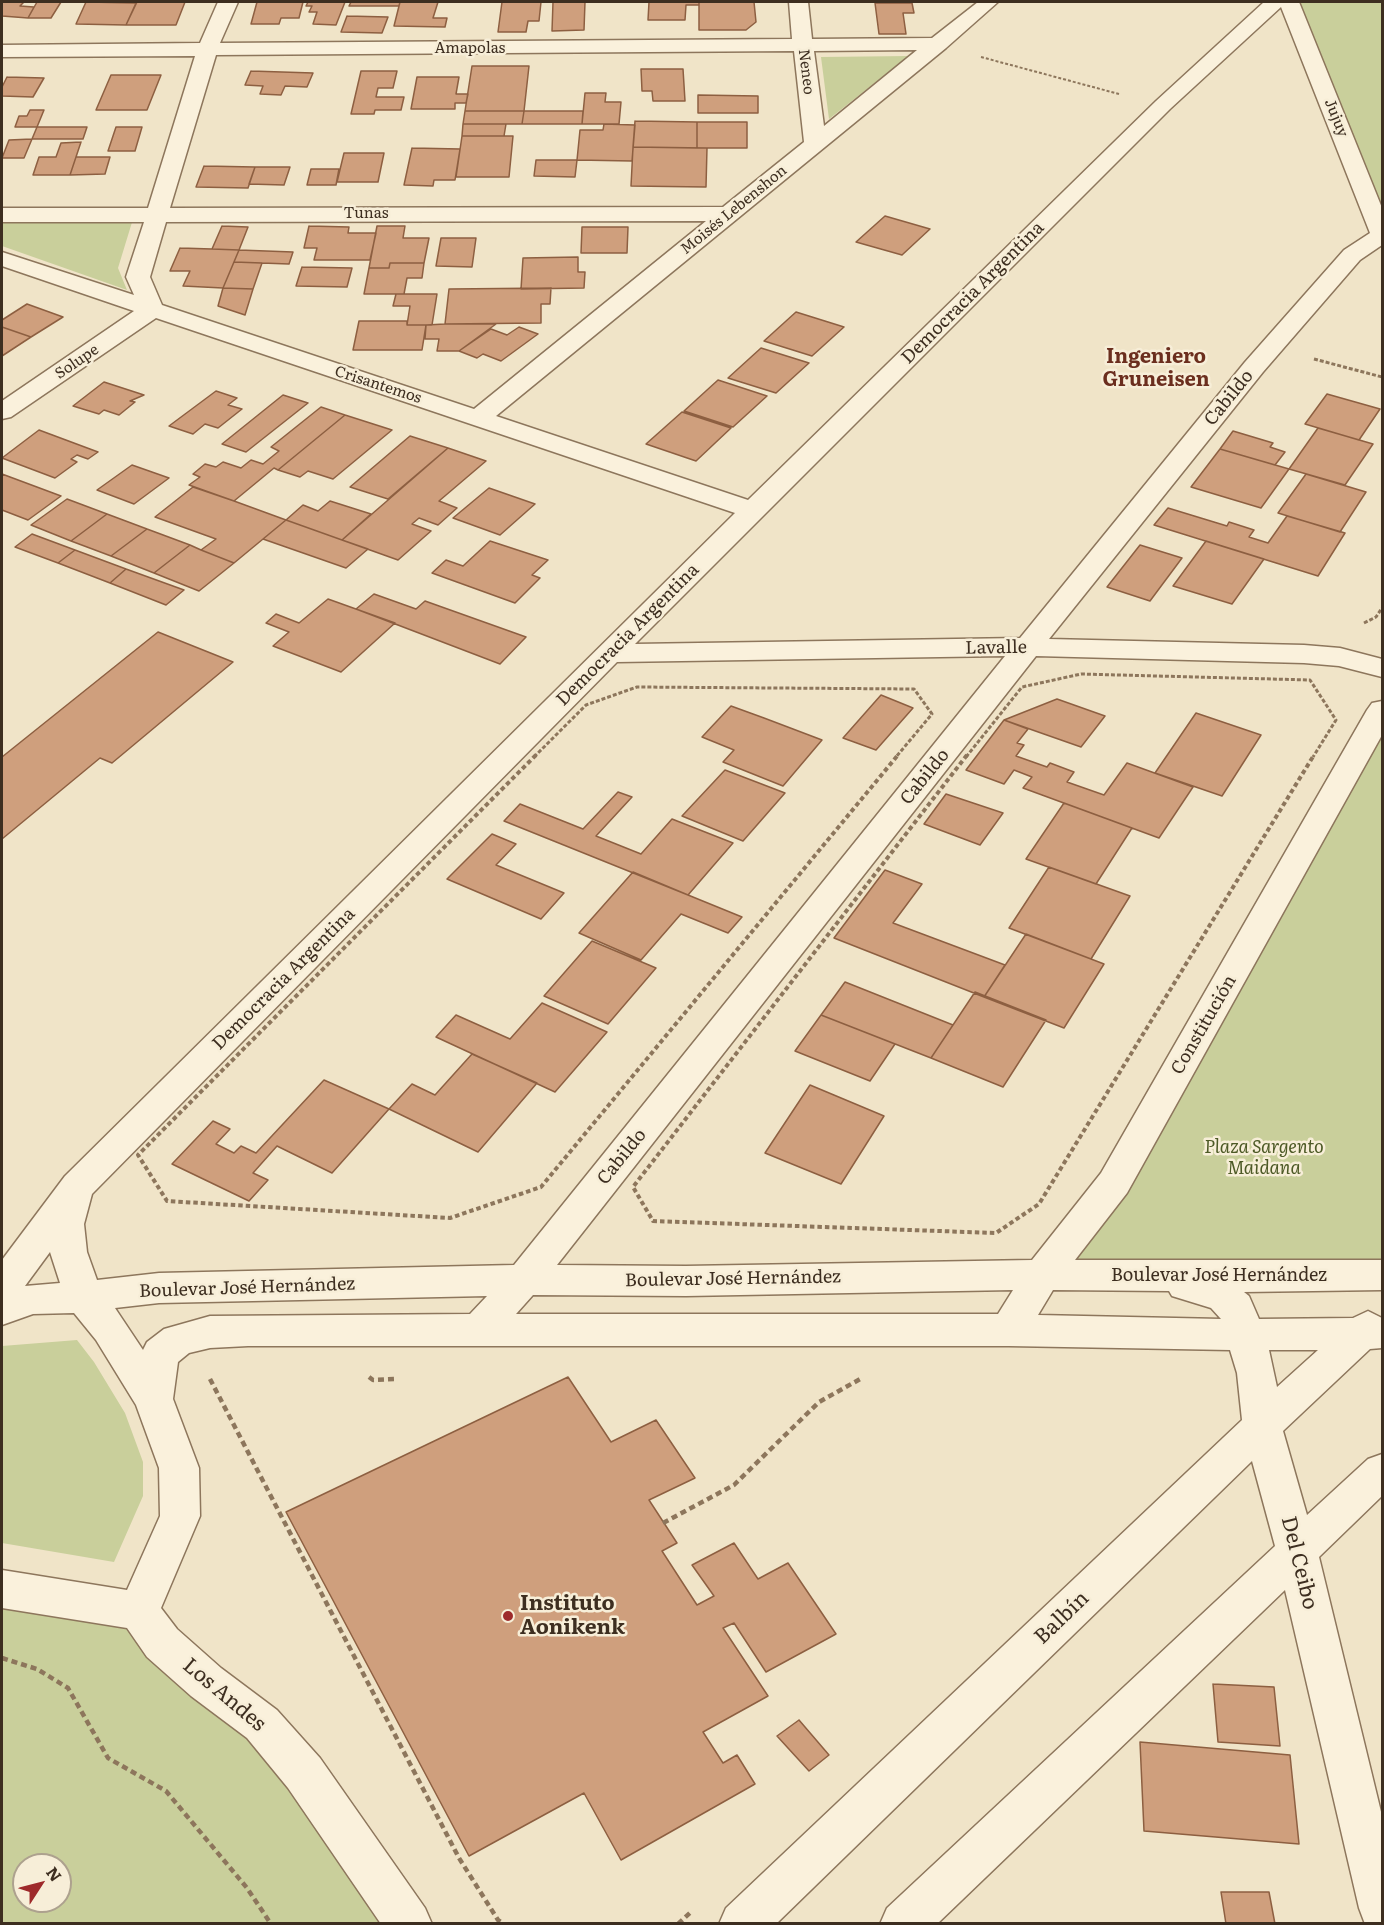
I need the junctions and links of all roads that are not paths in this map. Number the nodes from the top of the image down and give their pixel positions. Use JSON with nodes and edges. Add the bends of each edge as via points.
{"nodes":[{"id":1,"x":228,"y":2,"type":"edge"},
{"id":2,"x":798,"y":2,"type":"edge"},
{"id":3,"x":989,"y":2,"type":"edge"},
{"id":4,"x":1275,"y":2,"type":"edge"},
{"id":5,"x":1289,"y":2,"type":"edge"},
{"id":6,"x":939,"y":44,"type":"junction"},
{"id":7,"x":803,"y":47,"type":"junction"},
{"id":8,"x":2,"y":51,"type":"edge"},
{"id":9,"x":207,"y":51,"type":"junction"},
{"id":10,"x":815,"y":143,"type":"junction"},
{"id":11,"x":156,"y":214,"type":"junction"},
{"id":12,"x":730,"y":214,"type":"junction"},
{"id":13,"x":2,"y":215,"type":"edge"},
{"id":14,"x":1383,"y":235,"type":"edge"},
{"id":15,"x":2,"y":259,"type":"edge"},
{"id":16,"x":152,"y":310,"type":"junction"},
{"id":17,"x":2,"y":412,"type":"edge"},
{"id":18,"x":478,"y":418,"type":"junction"},
{"id":19,"x":754,"y":511,"type":"junction"},
{"id":20,"x":1029,"y":647,"type":"junction"},
{"id":21,"x":609,"y":653,"type":"junction"},
{"id":22,"x":1383,"y":668,"type":"edge"},
{"id":23,"x":1383,"y":710,"type":"edge"},
{"id":24,"x":78,"y":1186,"type":"junction"},
{"id":25,"x":1042,"y":1275,"type":"junction"},
{"id":26,"x":1383,"y":1275,"type":"edge"},
{"id":27,"x":1152,"y":1276,"type":"junction"},
{"id":28,"x":524,"y":1280,"type":"junction"},
{"id":29,"x":2,"y":1288,"type":"edge"},
{"id":30,"x":84,"y":1297,"type":"junction"},
{"id":31,"x":2,"y":1310,"type":"edge"},
{"id":32,"x":1376,"y":1327,"type":"edge"},
{"id":33,"x":479,"y":1330,"type":"junction"},
{"id":34,"x":1009,"y":1330,"type":"junction"},
{"id":35,"x":1245,"y":1335,"type":"junction"},
{"id":36,"x":153,"y":1399,"type":"junction"},
{"id":37,"x":1262,"y":1425,"type":"junction"},
{"id":38,"x":1383,"y":1471,"type":"edge"},
{"id":39,"x":1297,"y":1552,"type":"junction"},
{"id":40,"x":2,"y":1589,"type":"edge"},
{"id":41,"x":139,"y":1611,"type":"junction"},
{"id":42,"x":1383,"y":1908,"type":"edge"},
{"id":43,"x":409,"y":1923,"type":"edge"},
{"id":44,"x":742,"y":1923,"type":"edge"},
{"id":45,"x":903,"y":1923,"type":"edge"}],
"edges":[{"from":1,"to":9,"type":"street"},
{"from":2,"to":7,"type":"street","name":"Neneo"},
{"from":3,"to":6,"type":"street","name":"Moisés Lebenshon"},
{"from":4,"to":19,"type":"street","name":"Democracia Argentina","via":[[1163,105]]},
{"from":5,"to":14,"type":"street","name":"Jujuy"},
{"from":6,"to":7,"type":"street","name":"Amapolas"},
{"from":6,"to":10,"type":"street","name":"Moisés Lebenshon"},
{"from":7,"to":9,"type":"street","name":"Amapolas"},
{"from":7,"to":10,"type":"street","name":"Neneo"},
{"from":8,"to":9,"type":"street","name":"Amapolas"},
{"from":9,"to":11,"type":"street"},
{"from":10,"to":12,"type":"street","name":"Moisés Lebenshon"},
{"from":11,"to":12,"type":"street","name":"Tunas"},
{"from":11,"to":13,"type":"street","name":"Tunas"},
{"from":11,"to":16,"type":"street","via":[[138,278]]},
{"from":12,"to":18,"type":"street","name":"Moisés Lebenshon"},
{"from":14,"to":20,"type":"street","name":"Cabildo","via":[[1352,255],[1254,367]]},
{"from":15,"to":16,"type":"street","name":"Crisantemos"},
{"from":16,"to":17,"type":"street","name":"Solupe"},
{"from":16,"to":18,"type":"street","name":"Crisantemos"},
{"from":18,"to":19,"type":"street","name":"Crisantemos"},
{"from":19,"to":21,"type":"street","name":"Democracia Argentina"},
{"from":20,"to":21,"type":"street","name":"Lavalle"},
{"from":20,"to":22,"type":"street","name":"Lavalle","via":[[1304,654],[1340,657]]},
{"from":20,"to":28,"type":"street","name":"Cabildo"},
{"from":21,"to":24,"type":"street","name":"Democracia Argentina"},
{"from":23,"to":25,"type":"street","name":"Constitución","via":[[1114,1183]]},
{"from":24,"to":29,"type":"street","name":"Democracia Argentina"},
{"from":24,"to":30,"type":"street","via":[[66,1224],[69,1252]]},
{"from":25,"to":27,"type":"street","name":"Boulevar José Hernández"},
{"from":25,"to":28,"type":"street","name":"Boulevar José Hernández"},
{"from":25,"to":34,"type":"street","name":"Constitución"},
{"from":26,"to":27,"type":"street","name":"Boulevar José Hernández"},
{"from":27,"to":35,"type":"street","name":"Del Ceibo","via":[[1223,1296],[1236,1307]]},
{"from":28,"to":30,"type":"street","name":"Boulevar José Hernández","via":[[159,1288]]},
{"from":28,"to":33,"type":"street","name":"Cabildo"},
{"from":30,"to":31,"type":"street","name":"Boulevar José Hernández","via":[[31,1299]]},
{"from":30,"to":36,"type":"street"},
{"from":32,"to":35,"type":"street"},
{"from":32,"to":37,"type":"street","name":"Balbín"},
{"from":33,"to":34,"type":"street"},
{"from":33,"to":36,"type":"street","via":[[210,1332],[178,1340],[161,1353]]},
{"from":34,"to":35,"type":"street"},
{"from":35,"to":37,"type":"street","name":"Del Ceibo","via":[[1256,1373]]},
{"from":36,"to":41,"type":"street","via":[[179,1468],[180,1516]]},
{"from":37,"to":39,"type":"street","name":"Del Ceibo"},
{"from":37,"to":44,"type":"street","name":"Balbín"},
{"from":38,"to":39,"type":"street"},
{"from":39,"to":42,"type":"street","name":"Del Ceibo"},
{"from":39,"to":45,"type":"street"},
{"from":40,"to":41,"type":"street"},
{"from":41,"to":43,"type":"street","name":"Los Andes","via":[[162,1642],[206,1682],[262,1724],[304,1773]]}]}
